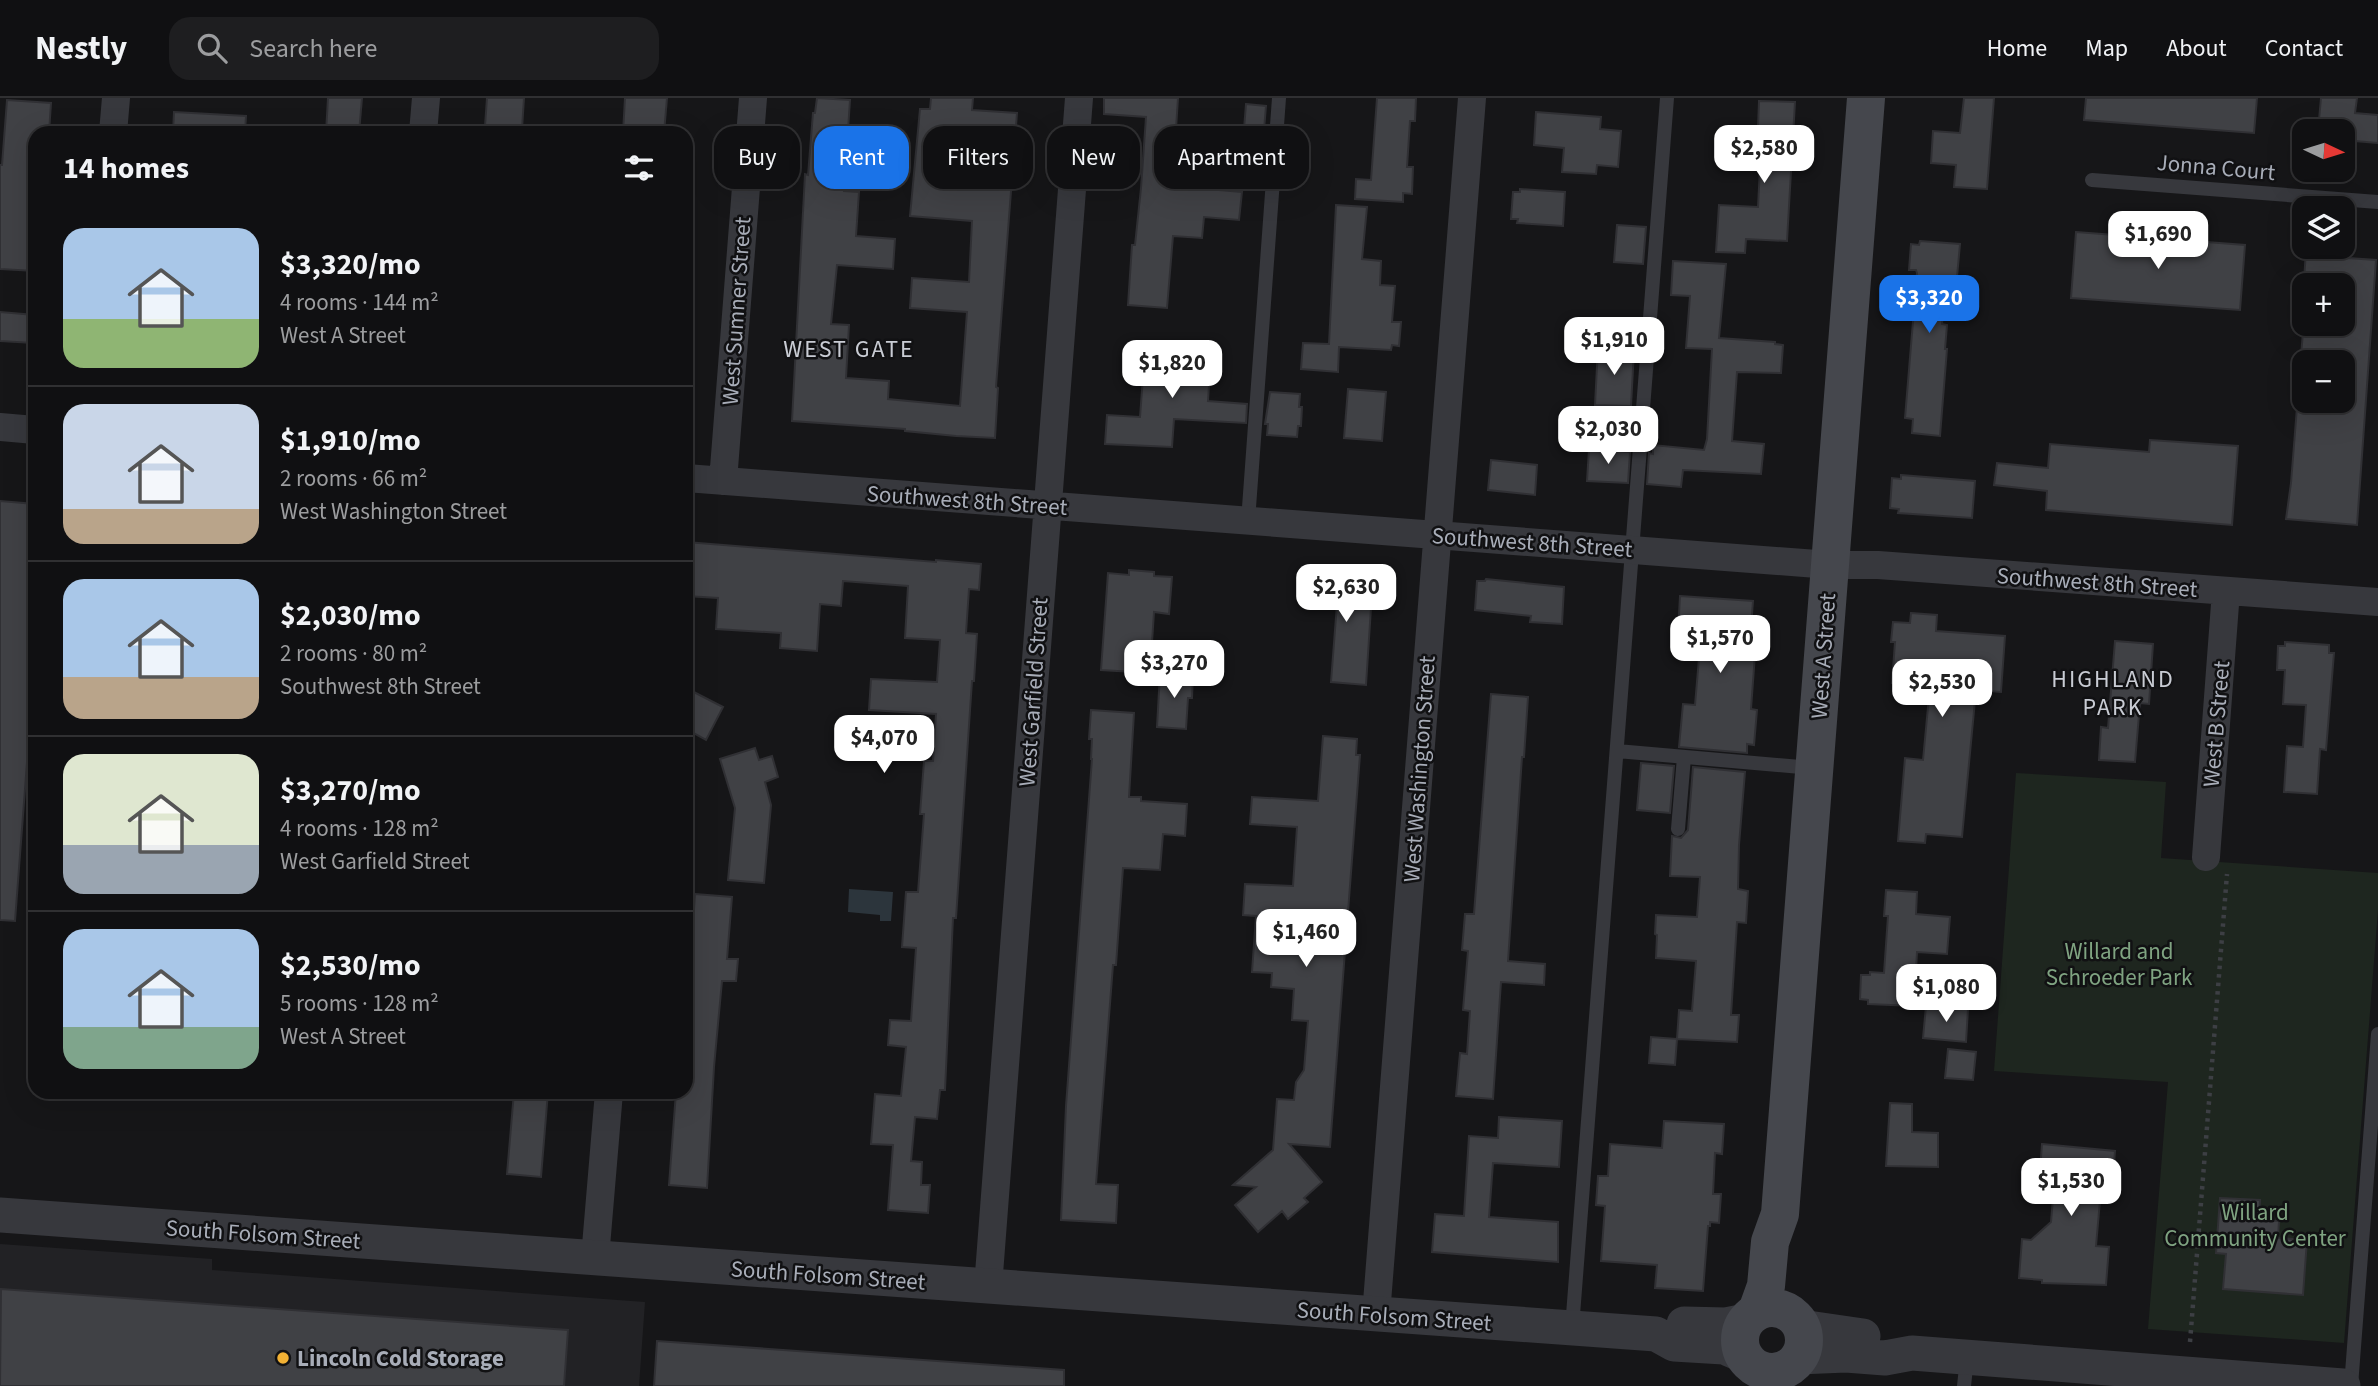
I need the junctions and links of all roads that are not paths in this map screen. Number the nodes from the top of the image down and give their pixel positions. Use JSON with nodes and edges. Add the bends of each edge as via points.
{"nodes":[{"id":1,"x":116,"y":98,"type":"edge"},
{"id":2,"x":426,"y":98,"type":"edge"},
{"id":3,"x":753,"y":98,"type":"edge"},
{"id":4,"x":1079,"y":98,"type":"edge"},
{"id":5,"x":1279,"y":98,"type":"edge"},
{"id":6,"x":1472,"y":98,"type":"edge"},
{"id":7,"x":1667,"y":98,"type":"edge"},
{"id":8,"x":1866,"y":98,"type":"edge"},
{"id":9,"x":114,"y":126,"type":"edge"},
{"id":10,"x":424,"y":126,"type":"edge"},
{"id":11,"x":2092,"y":180,"type":"dead end"},
{"id":12,"x":2378,"y":202,"type":"edge"},
{"id":13,"x":0,"y":427,"type":"edge"},
{"id":14,"x":28,"y":429,"type":"edge"},
{"id":15,"x":693,"y":479,"type":"edge"},
{"id":16,"x":723,"y":481,"type":"junction"},
{"id":17,"x":1048,"y":506,"type":"junction"},
{"id":18,"x":1248,"y":521,"type":"junction"},
{"id":19,"x":1437,"y":535,"type":"junction"},
{"id":20,"x":1633,"y":550,"type":"junction"},
{"id":21,"x":1830,"y":565,"type":"junction"},
{"id":22,"x":2227,"y":591,"type":"junction"},
{"id":23,"x":2378,"y":602,"type":"edge"},
{"id":24,"x":1617,"y":751,"type":"junction"},
{"id":25,"x":1684,"y":757,"type":"junction"},
{"id":26,"x":1814,"y":769,"type":"junction"},
{"id":27,"x":1678,"y":829,"type":"dead end"},
{"id":28,"x":2217,"y":860,"type":"road end"},
{"id":29,"x":2378,"y":1034,"type":"edge"},
{"id":30,"x":608,"y":1099,"type":"edge"},
{"id":31,"x":0,"y":1215,"type":"edge"},
{"id":32,"x":595,"y":1258,"type":"junction"},
{"id":33,"x":988,"y":1287,"type":"junction"},
{"id":34,"x":1376,"y":1315,"type":"junction"},
{"id":35,"x":1572,"y":1329,"type":"junction"},
{"id":36,"x":1771,"y":1349,"type":"edge"},
{"id":37,"x":1966,"y":1371,"type":"edge"},
{"id":38,"x":2156,"y":1379,"type":"edge"},
{"id":39,"x":2343,"y":1386,"type":"edge"},
{"id":40,"x":2351,"y":1386,"type":"edge"}],
"edges":[{"from":1,"to":9,"type":"street"},
{"from":2,"to":10,"type":"street"},
{"from":3,"to":16,"type":"street","name":"West Sumner Street"},
{"from":4,"to":17,"type":"street","name":"West Garfield Street"},
{"from":5,"to":18,"type":"lane"},
{"from":6,"to":19,"type":"street","name":"West Washington Street"},
{"from":7,"to":20,"type":"lane"},
{"from":8,"to":21,"type":"main road","name":"West A Street"},
{"from":11,"to":12,"type":"lane","name":"Jonna Court"},
{"from":13,"to":14,"type":"street"},
{"from":15,"to":16,"type":"street","name":"Southwest 8th Street"},
{"from":16,"to":17,"type":"street","name":"Southwest 8th Street"},
{"from":17,"to":18,"type":"street","name":"Southwest 8th Street"},
{"from":17,"to":33,"type":"street","name":"West Garfield Street"},
{"from":18,"to":19,"type":"street","name":"Southwest 8th Street"},
{"from":19,"to":20,"type":"street","name":"Southwest 8th Street"},
{"from":19,"to":34,"type":"street","name":"West Washington Street"},
{"from":20,"to":21,"type":"street","name":"Southwest 8th Street"},
{"from":20,"to":24,"type":"lane"},
{"from":21,"to":22,"type":"street","name":"Southwest 8th Street"},
{"from":21,"to":26,"type":"main road","name":"West A Street"},
{"from":22,"to":23,"type":"street","name":"Southwest 8th Street"},
{"from":22,"to":28,"type":"street","name":"West B Street"},
{"from":24,"to":25,"type":"lane"},
{"from":24,"to":35,"type":"lane"},
{"from":25,"to":26,"type":"lane"},
{"from":25,"to":27,"type":"lane"},
{"from":26,"to":36,"type":"main road","name":"West A Street","via":[[1780,1214],[1791,1240],[1790,1293]]},
{"from":29,"to":40,"type":"lane"},
{"from":30,"to":32,"type":"street"},
{"from":31,"to":32,"type":"street","name":"South Folsom Street"},
{"from":32,"to":33,"type":"street","name":"South Folsom Street"},
{"from":33,"to":34,"type":"street","name":"South Folsom Street"},
{"from":34,"to":35,"type":"street","name":"South Folsom Street"},
{"from":35,"to":36,"type":"street","name":"South Folsom Street","via":[[1656,1334],[1675,1324],[1726,1325]]},
{"from":36,"to":37,"type":"street","name":"South Folsom Street","via":[[1885,1358],[1912,1353]]},
{"from":37,"to":38,"type":"street","name":"South Folsom Street"},
{"from":38,"to":39,"type":"street","name":"South Folsom Street"}]}
